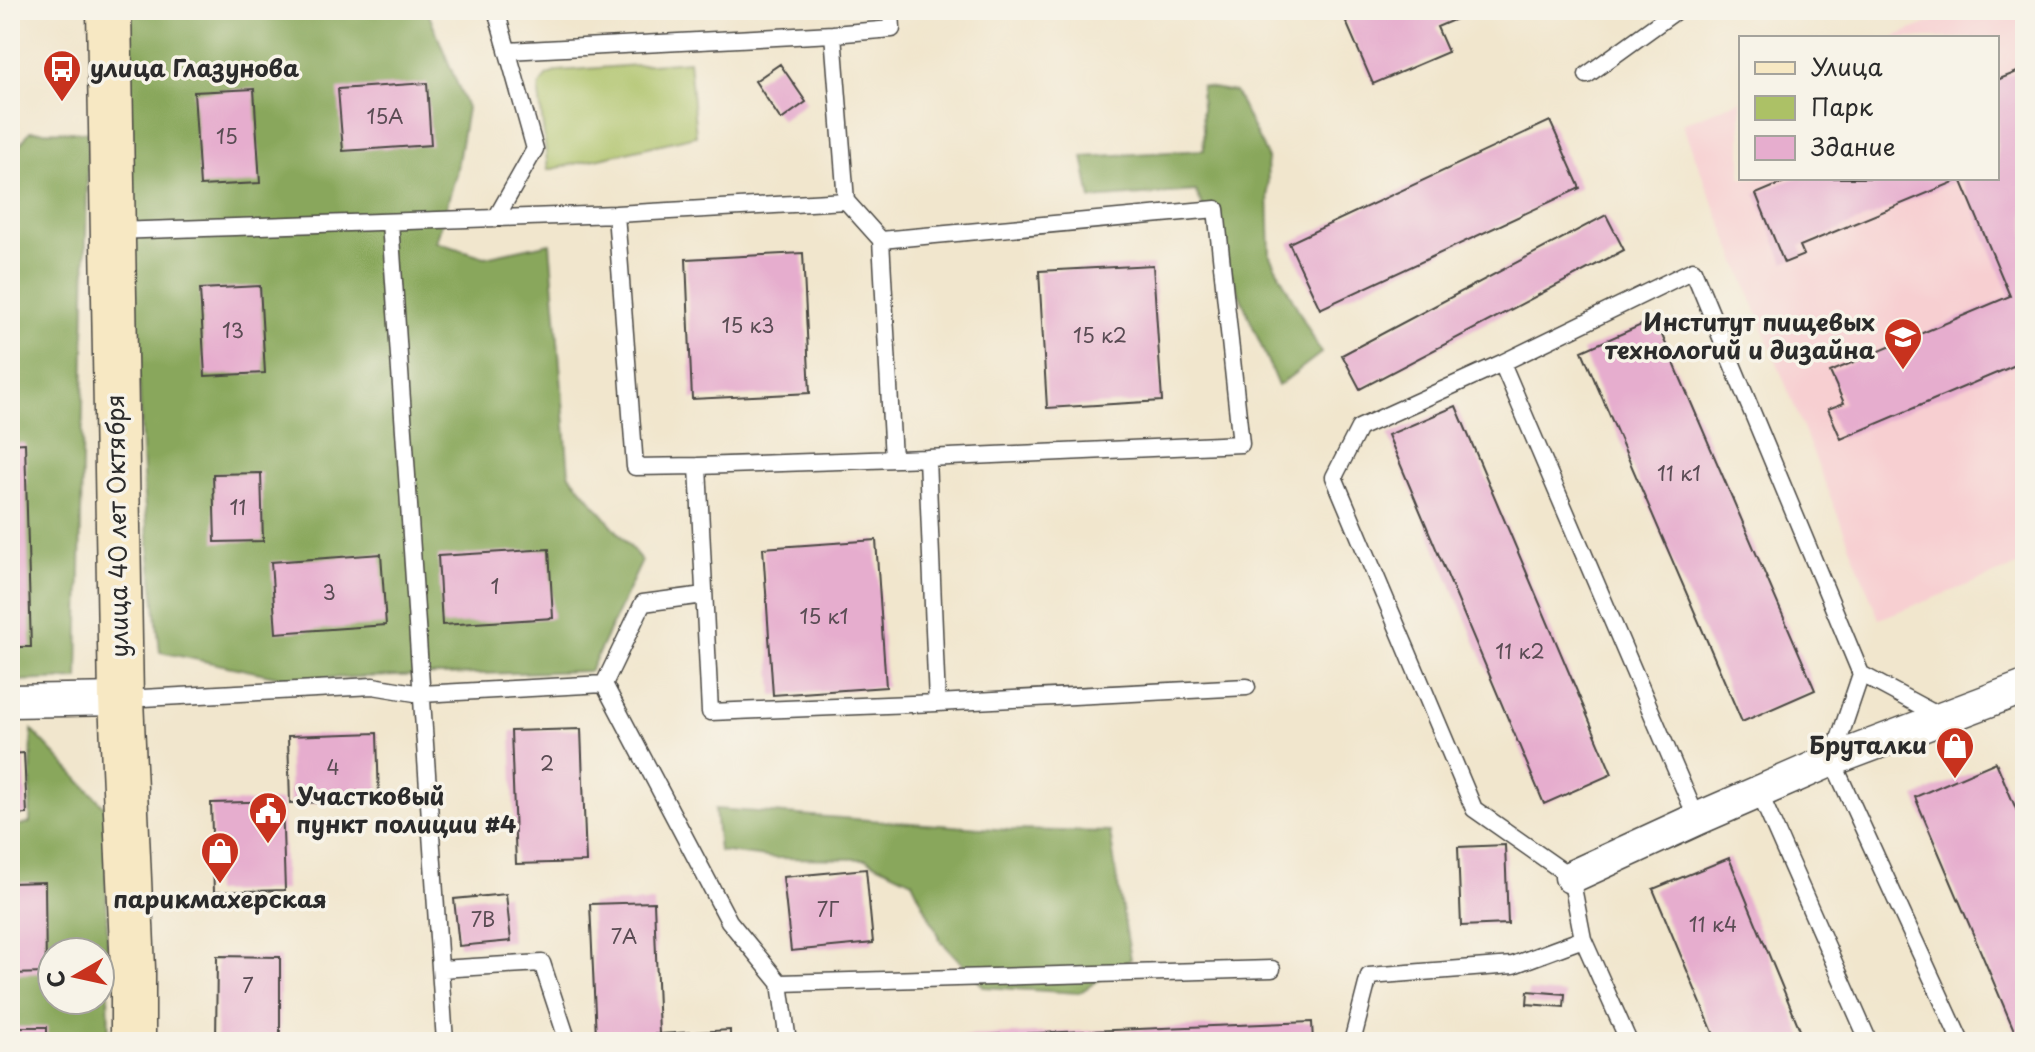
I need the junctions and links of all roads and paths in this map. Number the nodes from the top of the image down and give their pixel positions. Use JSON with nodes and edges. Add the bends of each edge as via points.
{"nodes":[{"id":1,"x":109,"y":10,"type":"edge"},
{"id":2,"x":496,"y":10,"type":"edge"},
{"id":3,"x":891,"y":10,"type":"edge"},
{"id":4,"x":1677,"y":10,"type":"edge"},
{"id":5,"x":833,"y":34,"type":"junction"},
{"id":6,"x":507,"y":51,"type":"junction"},
{"id":7,"x":1587,"y":75,"type":"dead end"},
{"id":8,"x":846,"y":201,"type":"junction"},
{"id":9,"x":616,"y":214,"type":"junction"},
{"id":10,"x":496,"y":218,"type":"junction"},
{"id":11,"x":390,"y":222,"type":"junction"},
{"id":12,"x":113,"y":231,"type":"junction"},
{"id":13,"x":881,"y":240,"type":"junction"},
{"id":14,"x":1502,"y":363,"type":"junction"},
{"id":15,"x":927,"y":458,"type":"junction"},
{"id":16,"x":893,"y":459,"type":"junction"},
{"id":17,"x":698,"y":466,"type":"junction"},
{"id":18,"x":704,"y":595,"type":"junction"},
{"id":19,"x":1861,"y":674,"type":"junction"},
{"id":20,"x":604,"y":684,"type":"junction"},
{"id":21,"x":1247,"y":687,"type":"dead end"},
{"id":22,"x":2025,"y":687,"type":"edge"},
{"id":23,"x":421,"y":694,"type":"junction"},
{"id":24,"x":121,"y":699,"type":"junction"},
{"id":25,"x":10,"y":701,"type":"edge"},
{"id":26,"x":937,"y":703,"type":"junction"},
{"id":27,"x":1943,"y":718,"type":"junction"},
{"id":28,"x":1832,"y":760,"type":"junction"},
{"id":29,"x":1759,"y":792,"type":"junction"},
{"id":30,"x":1697,"y":819,"type":"junction"},
{"id":31,"x":1571,"y":877,"type":"junction"},
{"id":32,"x":1583,"y":939,"type":"junction"},
{"id":33,"x":440,"y":969,"type":"junction"},
{"id":34,"x":1272,"y":969,"type":"dead end"},
{"id":35,"x":780,"y":983,"type":"junction"},
{"id":36,"x":133,"y":1042,"type":"edge"},
{"id":37,"x":445,"y":1042,"type":"edge"},
{"id":38,"x":568,"y":1042,"type":"edge"},
{"id":39,"x":788,"y":1042,"type":"edge"},
{"id":40,"x":1352,"y":1042,"type":"edge"},
{"id":41,"x":1629,"y":1042,"type":"edge"},
{"id":42,"x":1869,"y":1042,"type":"edge"},
{"id":43,"x":1961,"y":1042,"type":"edge"}],
"edges":[{"from":1,"to":12,"type":"street","name":"улица 40 лет Октября"},
{"from":2,"to":6,"type":"lane"},
{"from":3,"to":5,"type":"lane","via":[[892,29]]},
{"from":4,"to":7,"type":"lane"},
{"from":5,"to":6,"type":"lane"},
{"from":5,"to":8,"type":"lane"},
{"from":6,"to":10,"type":"lane","via":[[535,149]]},
{"from":8,"to":9,"type":"lane"},
{"from":8,"to":13,"type":"lane"},
{"from":9,"to":10,"type":"lane"},
{"from":9,"to":17,"type":"lane","via":[[635,467]]},
{"from":10,"to":11,"type":"lane"},
{"from":11,"to":12,"type":"lane"},
{"from":11,"to":23,"type":"lane"},
{"from":12,"to":24,"type":"street","name":"улица 40 лет Октября"},
{"from":13,"to":15,"type":"lane","via":[[1216,209],[1241,444]]},
{"from":13,"to":16,"type":"lane"},
{"from":14,"to":19,"type":"lane","via":[[1693,270]]},
{"from":14,"to":30,"type":"lane"},
{"from":14,"to":31,"type":"lane","via":[[1359,428],[1334,477],[1474,809]]},
{"from":15,"to":16,"type":"lane"},
{"from":15,"to":26,"type":"lane"},
{"from":16,"to":17,"type":"lane"},
{"from":17,"to":18,"type":"lane"},
{"from":18,"to":20,"type":"lane","via":[[643,603]]},
{"from":18,"to":26,"type":"lane","via":[[710,712]]},
{"from":19,"to":27,"type":"lane"},
{"from":19,"to":28,"type":"lane"},
{"from":20,"to":23,"type":"lane"},
{"from":20,"to":35,"type":"lane","via":[[729,921]]},
{"from":21,"to":26,"type":"lane"},
{"from":22,"to":27,"type":"street"},
{"from":23,"to":24,"type":"lane","via":[[373,686]]},
{"from":23,"to":33,"type":"lane"},
{"from":24,"to":25,"type":"street"},
{"from":24,"to":36,"type":"street","name":"улица 40 лет Октября"},
{"from":27,"to":28,"type":"street"},
{"from":28,"to":29,"type":"street"},
{"from":28,"to":43,"type":"lane"},
{"from":29,"to":30,"type":"street"},
{"from":29,"to":42,"type":"lane"},
{"from":30,"to":31,"type":"street"},
{"from":31,"to":32,"type":"lane"},
{"from":32,"to":40,"type":"lane","via":[[1513,965],[1369,976]]},
{"from":32,"to":41,"type":"lane"},
{"from":33,"to":37,"type":"lane"},
{"from":33,"to":38,"type":"lane","via":[[542,963]]},
{"from":34,"to":35,"type":"lane"},
{"from":35,"to":39,"type":"lane"}]}
